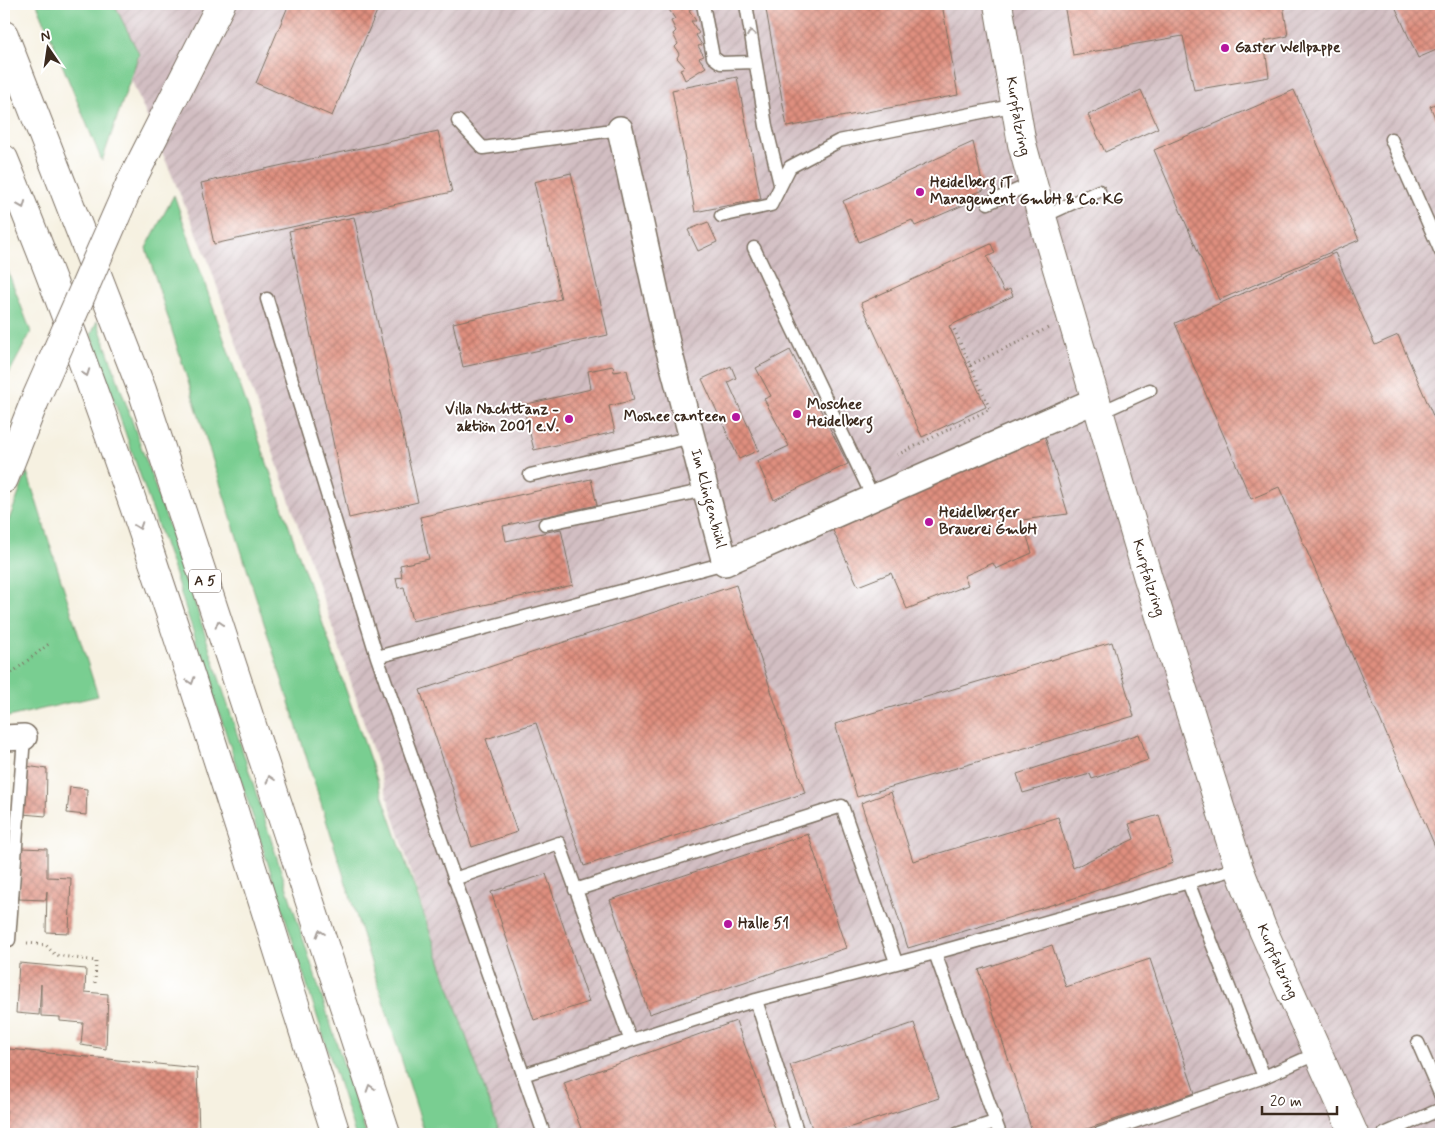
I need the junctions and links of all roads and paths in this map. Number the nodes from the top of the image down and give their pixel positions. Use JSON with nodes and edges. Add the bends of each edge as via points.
{"nodes":[{"id":1,"x":221,"y":4,"type":"edge"},
{"id":2,"x":703,"y":4,"type":"edge"},
{"id":3,"x":746,"y":4,"type":"edge"},
{"id":4,"x":998,"y":4,"type":"edge"},
{"id":5,"x":4,"y":35,"type":"edge"},
{"id":6,"x":755,"y":62,"type":"junction"},
{"id":7,"x":1016,"y":105,"type":"junction"},
{"id":8,"x":458,"y":121,"type":"dead end"},
{"id":9,"x":620,"y":129,"type":"joint"},
{"id":10,"x":1391,"y":138,"type":"dead end"},
{"id":11,"x":4,"y":160,"type":"edge"},
{"id":12,"x":1033,"y":183,"type":"junction"},
{"id":13,"x":780,"y":184,"type":"junction"},
{"id":14,"x":1099,"y":191,"type":"dead end"},
{"id":15,"x":988,"y":203,"type":"dead end"},
{"id":16,"x":721,"y":216,"type":"dead end"},
{"id":17,"x":1042,"y":217,"type":"junction"},
{"id":18,"x":754,"y":248,"type":"dead end"},
{"id":19,"x":1441,"y":252,"type":"edge"},
{"id":20,"x":267,"y":299,"type":"dead end"},
{"id":21,"x":1053,"y":326,"type":"dead end"},
{"id":22,"x":953,"y":327,"type":"dead end"},
{"id":23,"x":970,"y":365,"type":"junction"},
{"id":24,"x":1150,"y":390,"type":"dead end"},
{"id":25,"x":1097,"y":407,"type":"junction"},
{"id":26,"x":692,"y":437,"type":"junction"},
{"id":27,"x":897,"y":455,"type":"dead end"},
{"id":28,"x":530,"y":475,"type":"dead end"},
{"id":29,"x":4,"y":479,"type":"edge"},
{"id":30,"x":706,"y":490,"type":"junction"},
{"id":31,"x":873,"y":498,"type":"junction"},
{"id":32,"x":545,"y":524,"type":"dead end"},
{"id":33,"x":725,"y":563,"type":"junction"},
{"id":34,"x":50,"y":643,"type":"dead end"},
{"id":35,"x":377,"y":657,"type":"junction"},
{"id":36,"x":4,"y":679,"type":"edge"},
{"id":37,"x":14,"y":737,"type":"edge"},
{"id":38,"x":1239,"y":868,"type":"junction"},
{"id":39,"x":454,"y":879,"type":"junction"},
{"id":40,"x":1188,"y":882,"type":"junction"},
{"id":41,"x":575,"y":890,"type":"junction"},
{"id":42,"x":9,"y":940,"type":"joint"},
{"id":43,"x":935,"y":953,"type":"junction"},
{"id":44,"x":896,"y":962,"type":"junction"},
{"id":45,"x":95,"y":984,"type":"dead end"},
{"id":46,"x":756,"y":1000,"type":"junction"},
{"id":47,"x":630,"y":1039,"type":"junction"},
{"id":48,"x":1418,"y":1043,"type":"dead end"},
{"id":49,"x":1318,"y":1053,"type":"junction"},
{"id":50,"x":523,"y":1076,"type":"junction"},
{"id":51,"x":1264,"y":1077,"type":"junction"},
{"id":52,"x":1441,"y":1096,"type":"edge"},
{"id":53,"x":1441,"y":1109,"type":"edge"},
{"id":54,"x":998,"y":1128,"type":"edge"},
{"id":55,"x":336,"y":1134,"type":"edge"},
{"id":56,"x":386,"y":1134,"type":"edge"},
{"id":57,"x":544,"y":1134,"type":"edge"},
{"id":58,"x":798,"y":1134,"type":"edge"},
{"id":59,"x":957,"y":1134,"type":"edge"},
{"id":60,"x":1099,"y":1134,"type":"edge"},
{"id":61,"x":1354,"y":1134,"type":"edge"},
{"id":62,"x":1384,"y":1134,"type":"edge"}],
"edges":[{"from":1,"to":29,"type":"main road","bridge":true,"via":[[130,184]]},
{"from":2,"to":6,"type":"lane","via":[[713,57],[722,63]]},
{"from":6,"to":3,"type":"lane","one_way":true},
{"from":4,"to":7,"type":"main road","name":"Kurpfalzring"},
{"from":56,"to":5,"type":"main road","number":"A 5","one_way":true,"via":[[142,390]]},
{"from":6,"to":13,"type":"lane"},
{"from":7,"to":12,"type":"main road","name":"Kurpfalzring"},
{"from":7,"to":13,"type":"lane","via":[[839,141],[790,166]]},
{"from":8,"to":9,"type":"lane","via":[[483,148]]},
{"from":9,"to":26,"type":"street","name":"Im Klingenbühl","via":[[668,347]]},
{"from":10,"to":19,"type":"lane"},
{"from":11,"to":55,"type":"main road","one_way":true,"via":[[40,248],[126,488]]},
{"from":12,"to":15,"type":"lane"},
{"from":12,"to":17,"type":"main road","name":"Kurpfalzring"},
{"from":13,"to":16,"type":"lane","via":[[771,205]]},
{"from":14,"to":17,"type":"lane"},
{"from":17,"to":25,"type":"main road","name":"Kurpfalzring"},
{"from":18,"to":31,"type":"lane"},
{"from":20,"to":35,"type":"lane"},
{"from":21,"to":23,"type":"path"},
{"from":22,"to":23,"type":"path"},
{"from":23,"to":27,"type":"path","via":[[990,409]]},
{"from":24,"to":25,"type":"lane"},
{"from":25,"to":31,"type":"street","name":"Im Klingenbühl"},
{"from":25,"to":38,"type":"main road","name":"Kurpfalzring"},
{"from":26,"to":28,"type":"lane"},
{"from":26,"to":30,"type":"street","name":"Im Klingenbühl"},
{"from":30,"to":32,"type":"lane"},
{"from":30,"to":33,"type":"street","name":"Im Klingenbühl"},
{"from":31,"to":33,"type":"street","name":"Im Klingenbühl"},
{"from":33,"to":35,"type":"lane"},
{"from":34,"to":36,"type":"path"},
{"from":35,"to":39,"type":"lane"},
{"from":37,"to":42,"type":"lane"},
{"from":38,"to":40,"type":"lane"},
{"from":38,"to":49,"type":"main road","name":"Kurpfalzring"},
{"from":39,"to":41,"type":"lane","via":[[558,843]]},
{"from":39,"to":50,"type":"lane"},
{"from":40,"to":43,"type":"lane"},
{"from":40,"to":51,"type":"lane"},
{"from":41,"to":44,"type":"lane","via":[[842,806]]},
{"from":41,"to":47,"type":"lane"},
{"from":42,"to":45,"type":"path","via":[[46,945],[55,955],[96,961]]},
{"from":43,"to":44,"type":"lane"},
{"from":43,"to":54,"type":"lane"},
{"from":44,"to":46,"type":"lane"},
{"from":46,"to":47,"type":"lane"},
{"from":46,"to":58,"type":"lane"},
{"from":47,"to":50,"type":"lane"},
{"from":48,"to":52,"type":"lane"},
{"from":49,"to":51,"type":"lane"},
{"from":49,"to":61,"type":"main road","name":"Kurpfalzring"},
{"from":50,"to":57,"type":"lane"},
{"from":51,"to":60,"type":"lane"},
{"from":53,"to":62,"type":"lane"},
{"from":54,"to":59,"type":"lane"}]}
